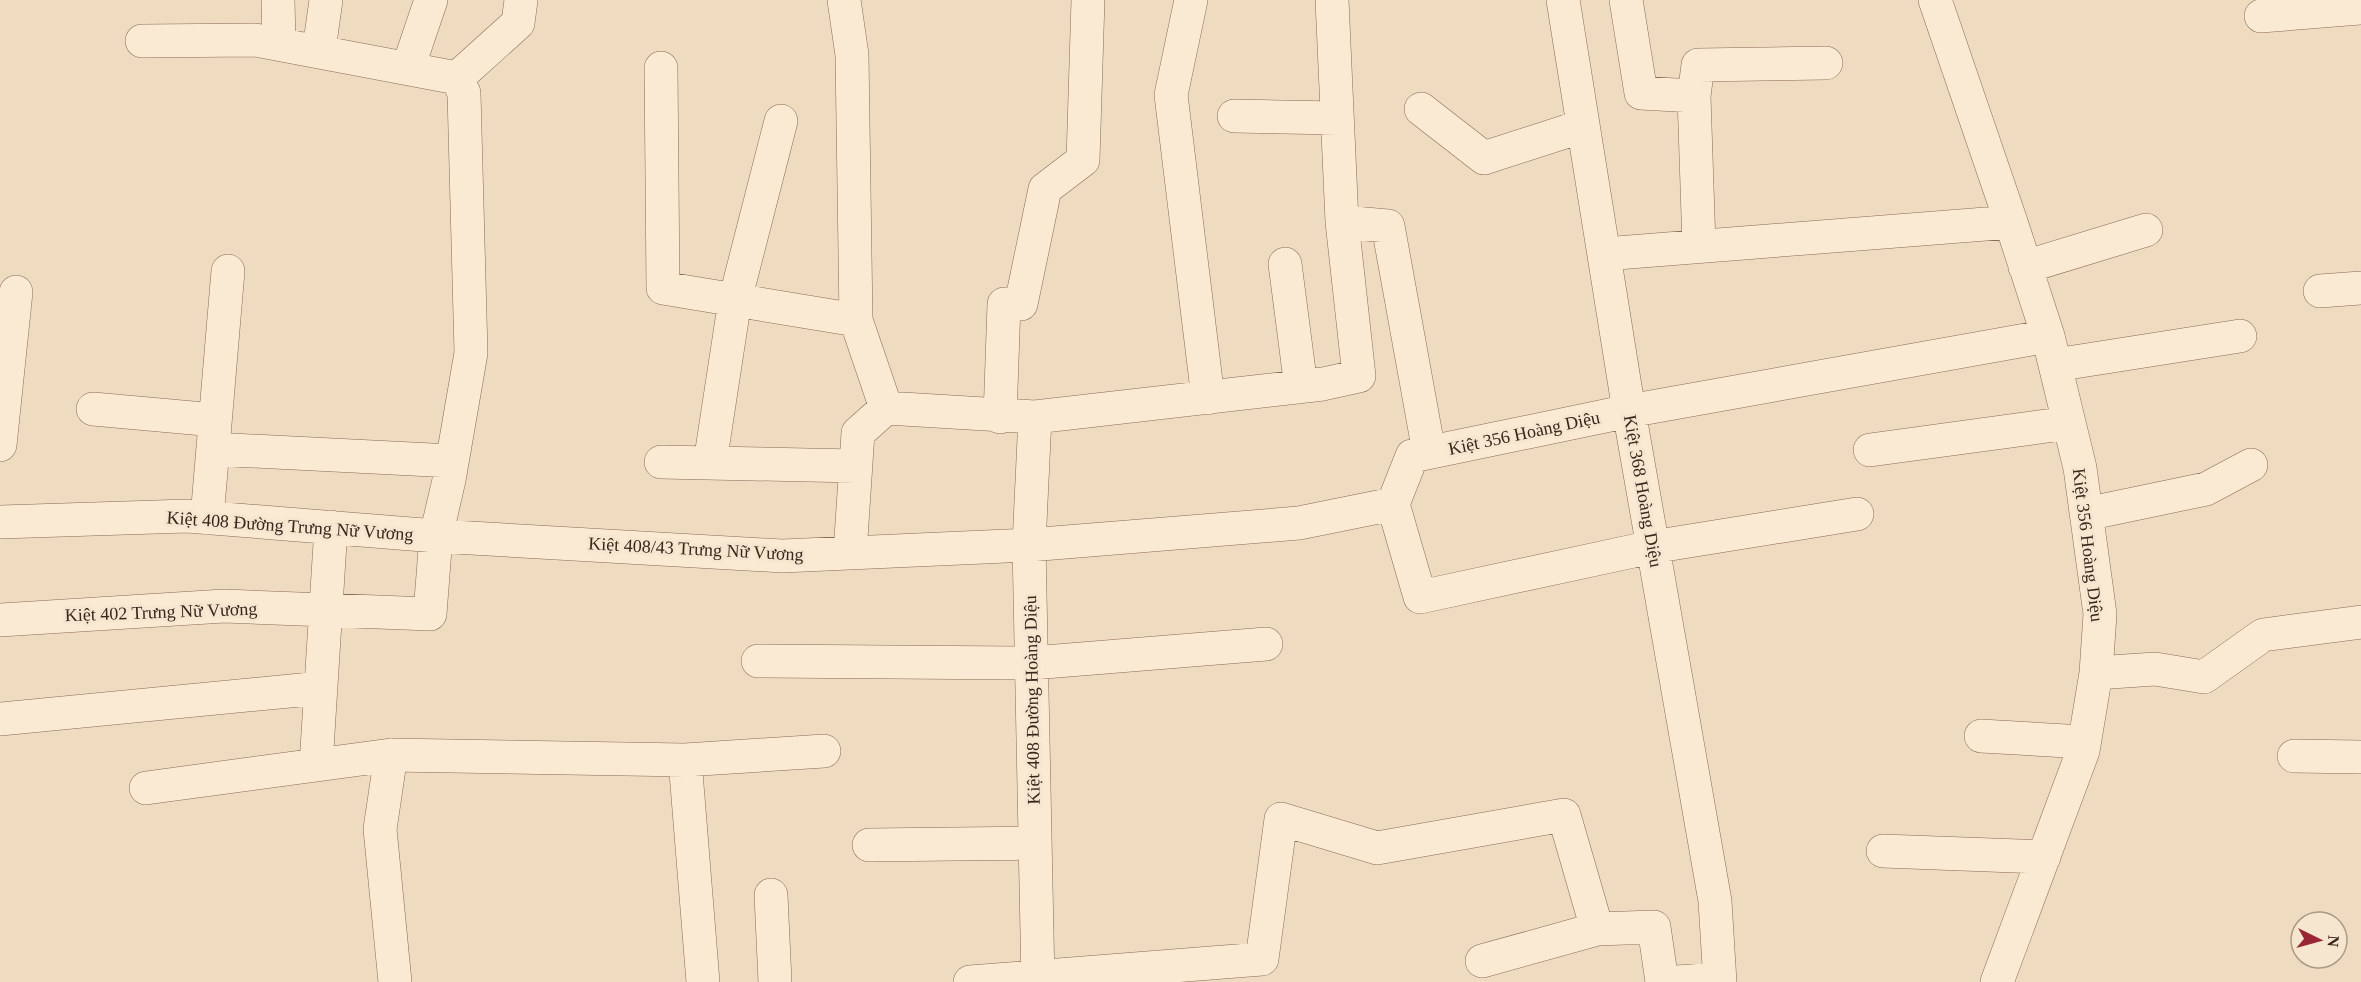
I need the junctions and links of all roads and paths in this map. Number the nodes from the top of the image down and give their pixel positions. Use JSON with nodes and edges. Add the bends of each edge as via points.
{"nodes":[{"id":1,"x":278,"y":0,"type":"edge"},
{"id":2,"x":326,"y":0,"type":"edge"},
{"id":3,"x":431,"y":0,"type":"edge"},
{"id":4,"x":521,"y":0,"type":"edge"},
{"id":5,"x":844,"y":0,"type":"edge"},
{"id":6,"x":1088,"y":0,"type":"edge"},
{"id":7,"x":1191,"y":0,"type":"edge"},
{"id":8,"x":1332,"y":0,"type":"edge"},
{"id":9,"x":1563,"y":0,"type":"edge"},
{"id":10,"x":1626,"y":0,"type":"edge"},
{"id":11,"x":1935,"y":0,"type":"edge"},
{"id":12,"x":2361,"y":8,"type":"edge"},
{"id":13,"x":2261,"y":16,"type":"dead end"},
{"id":14,"x":142,"y":41,"type":"dead end"},
{"id":15,"x":279,"y":44,"type":"junction"},
{"id":16,"x":319,"y":50,"type":"junction"},
{"id":17,"x":1826,"y":63,"type":"dead end"},
{"id":18,"x":408,"y":68,"type":"junction"},
{"id":19,"x":661,"y":68,"type":"dead end"},
{"id":20,"x":457,"y":78,"type":"junction"},
{"id":21,"x":1694,"y":96,"type":"junction"},
{"id":22,"x":1421,"y":109,"type":"dead end"},
{"id":23,"x":1234,"y":116,"type":"dead end"},
{"id":24,"x":1337,"y":118,"type":"junction"},
{"id":25,"x":781,"y":121,"type":"dead end"},
{"id":26,"x":1583,"y":126,"type":"junction"},
{"id":27,"x":1342,"y":222,"type":"junction"},
{"id":28,"x":2011,"y":222,"type":"junction"},
{"id":29,"x":2146,"y":230,"type":"dead end"},
{"id":30,"x":1699,"y":246,"type":"junction"},
{"id":31,"x":1604,"y":254,"type":"junction"},
{"id":32,"x":1285,"y":264,"type":"dead end"},
{"id":33,"x":2025,"y":267,"type":"junction"},
{"id":34,"x":228,"y":271,"type":"dead end"},
{"id":35,"x":2361,"y":288,"type":"edge"},
{"id":36,"x":2320,"y":291,"type":"dead end"},
{"id":37,"x":16,"y":292,"type":"dead end"},
{"id":38,"x":735,"y":300,"type":"junction"},
{"id":39,"x":856,"y":320,"type":"junction"},
{"id":40,"x":2240,"y":336,"type":"dead end"},
{"id":41,"x":2051,"y":351,"type":"junction"},
{"id":42,"x":1301,"y":387,"type":"junction"},
{"id":43,"x":1208,"y":398,"type":"junction"},
{"id":44,"x":886,"y":408,"type":"junction"},
{"id":45,"x":93,"y":409,"type":"dead end"},
{"id":46,"x":1629,"y":411,"type":"junction"},
{"id":47,"x":1000,"y":417,"type":"junction"},
{"id":48,"x":1035,"y":417,"type":"junction"},
{"id":49,"x":2069,"y":423,"type":"junction"},
{"id":50,"x":214,"y":434,"type":"junction"},
{"id":51,"x":0,"y":445,"type":"edge"},
{"id":52,"x":1870,"y":450,"type":"dead end"},
{"id":53,"x":1429,"y":452,"type":"junction"},
{"id":54,"x":452,"y":461,"type":"junction"},
{"id":55,"x":661,"y":462,"type":"dead end"},
{"id":56,"x":710,"y":463,"type":"junction"},
{"id":57,"x":2251,"y":465,"type":"dead end"},
{"id":58,"x":855,"y":466,"type":"junction"},
{"id":59,"x":1393,"y":504,"type":"junction"},
{"id":60,"x":1857,"y":514,"type":"dead end"},
{"id":61,"x":2086,"y":514,"type":"junction"},
{"id":62,"x":207,"y":518,"type":"junction"},
{"id":63,"x":0,"y":522,"type":"edge"},
{"id":64,"x":331,"y":527,"type":"junction"},
{"id":65,"x":436,"y":536,"type":"junction"},
{"id":66,"x":1029,"y":545,"type":"junction"},
{"id":67,"x":1652,"y":547,"type":"junction"},
{"id":68,"x":850,"y":553,"type":"junction"},
{"id":69,"x":325,"y":610,"type":"junction"},
{"id":70,"x":0,"y":620,"type":"edge"},
{"id":71,"x":2361,"y":622,"type":"edge"},
{"id":72,"x":1266,"y":644,"type":"dead end"},
{"id":73,"x":758,"y":661,"type":"dead end"},
{"id":74,"x":1032,"y":663,"type":"junction"},
{"id":75,"x":2096,"y":673,"type":"junction"},
{"id":76,"x":321,"y":688,"type":"junction"},
{"id":77,"x":0,"y":719,"type":"edge"},
{"id":78,"x":1981,"y":736,"type":"dead end"},
{"id":79,"x":2084,"y":742,"type":"junction"},
{"id":80,"x":824,"y":751,"type":"dead end"},
{"id":81,"x":391,"y":755,"type":"junction"},
{"id":82,"x":2294,"y":756,"type":"dead end"},
{"id":83,"x":2361,"y":757,"type":"edge"},
{"id":84,"x":685,"y":760,"type":"junction"},
{"id":85,"x":316,"y":765,"type":"junction"},
{"id":86,"x":146,"y":788,"type":"dead end"},
{"id":87,"x":1035,"y":843,"type":"junction"},
{"id":88,"x":869,"y":845,"type":"dead end"},
{"id":89,"x":1882,"y":850,"type":"dead end"},
{"id":90,"x":2044,"y":857,"type":"junction"},
{"id":91,"x":771,"y":895,"type":"dead end"},
{"id":92,"x":1597,"y":929,"type":"junction"},
{"id":93,"x":1482,"y":961,"type":"dead end"},
{"id":94,"x":1038,"y":980,"type":"edge"},
{"id":95,"x":1720,"y":980,"type":"edge"},
{"id":96,"x":395,"y":982,"type":"edge"},
{"id":97,"x":703,"y":982,"type":"edge"},
{"id":98,"x":775,"y":982,"type":"edge"},
{"id":99,"x":970,"y":982,"type":"edge"},
{"id":100,"x":1662,"y":982,"type":"edge"},
{"id":101,"x":1677,"y":982,"type":"edge"},
{"id":102,"x":1997,"y":982,"type":"edge"}],
"edges":[{"from":1,"to":15,"type":"street"},
{"from":2,"to":16,"type":"street"},
{"from":3,"to":18,"type":"street"},
{"from":4,"to":20,"type":"street","via":[[518,23]]},
{"from":5,"to":39,"type":"street","via":[[852,55]]},
{"from":6,"to":47,"type":"street","via":[[1083,160],[1045,189],[1022,304],[1004,304]]},
{"from":7,"to":43,"type":"street","via":[[1171,95]]},
{"from":8,"to":24,"type":"street"},
{"from":9,"to":26,"type":"street","name":"Kiệt 368 Hoàng Diệu"},
{"from":10,"to":21,"type":"street","via":[[1641,93]]},
{"from":11,"to":28,"type":"street","name":"Kiệt 356 Hoàng Diệu"},
{"from":12,"to":13,"type":"street"},
{"from":14,"to":15,"type":"street","via":[[255,40]]},
{"from":15,"to":16,"type":"street"},
{"from":16,"to":18,"type":"street"},
{"from":17,"to":21,"type":"street","via":[[1698,65]]},
{"from":18,"to":20,"type":"street"},
{"from":19,"to":38,"type":"street","via":[[663,288]]},
{"from":20,"to":54,"type":"street","via":[[464,93],[471,353]]},
{"from":21,"to":30,"type":"street"},
{"from":22,"to":26,"type":"street","via":[[1484,158]]},
{"from":23,"to":24,"type":"street"},
{"from":24,"to":27,"type":"street"},
{"from":25,"to":38,"type":"street"},
{"from":26,"to":31,"type":"street","name":"Kiệt 368 Hoàng Diệu"},
{"from":27,"to":42,"type":"street","via":[[1359,376]]},
{"from":27,"to":53,"type":"street","via":[[1389,226]]},
{"from":28,"to":30,"type":"street"},
{"from":28,"to":33,"type":"street","name":"Kiệt 356 Hoàng Diệu"},
{"from":29,"to":33,"type":"street"},
{"from":30,"to":31,"type":"street"},
{"from":31,"to":46,"type":"street","name":"Kiệt 368 Hoàng Diệu"},
{"from":32,"to":42,"type":"street"},
{"from":33,"to":41,"type":"street","name":"Kiệt 356 Hoàng Diệu"},
{"from":34,"to":50,"type":"street"},
{"from":35,"to":36,"type":"street"},
{"from":37,"to":51,"type":"street"},
{"from":38,"to":39,"type":"street"},
{"from":38,"to":56,"type":"street"},
{"from":39,"to":44,"type":"street"},
{"from":40,"to":41,"type":"street"},
{"from":41,"to":46,"type":"street","name":"Kiệt 356 Hoàng Diệu"},
{"from":41,"to":49,"type":"street","name":"Kiệt 356 Hoàng Diệu"},
{"from":42,"to":43,"type":"street"},
{"from":43,"to":48,"type":"street"},
{"from":44,"to":47,"type":"street"},
{"from":44,"to":58,"type":"street","via":[[858,433]]},
{"from":45,"to":50,"type":"street"},
{"from":46,"to":53,"type":"street","name":"Kiệt 356 Hoàng Diệu"},
{"from":46,"to":67,"type":"street","name":"Kiệt 368 Hoàng Diệu"},
{"from":47,"to":48,"type":"street"},
{"from":48,"to":66,"type":"street","name":"Kiệt 408 Đường Hoàng Diệu"},
{"from":49,"to":52,"type":"street"},
{"from":49,"to":61,"type":"street","name":"Kiệt 356 Hoàng Diệu"},
{"from":50,"to":54,"type":"street"},
{"from":50,"to":62,"type":"street"},
{"from":53,"to":59,"type":"street","name":"Kiệt 356 Hoàng Diệu","via":[[1412,456]]},
{"from":54,"to":65,"type":"street"},
{"from":55,"to":56,"type":"street"},
{"from":56,"to":58,"type":"street"},
{"from":57,"to":61,"type":"street","via":[[2206,489]]},
{"from":58,"to":68,"type":"street"},
{"from":59,"to":66,"type":"street","via":[[1299,523]]},
{"from":59,"to":67,"type":"street","via":[[1420,597]]},
{"from":60,"to":67,"type":"street"},
{"from":61,"to":75,"type":"street","name":"Kiệt 356 Hoàng Diệu","via":[[2100,614]]},
{"from":62,"to":63,"type":"street","name":"Kiệt 408 Đường Trưng Nữ Vương"},
{"from":62,"to":64,"type":"street","name":"Kiệt 408 Đường Trưng Nữ Vương"},
{"from":64,"to":65,"type":"street","name":"Kiệt 408 Đường Trưng Nữ Vương"},
{"from":64,"to":69,"type":"street"},
{"from":65,"to":68,"type":"street","name":"Kiệt 408/43 Trưng Nữ Vương","via":[[782,556]]},
{"from":65,"to":69,"type":"street","name":"Kiệt 402 Trưng Nữ Vương","via":[[430,614]]},
{"from":66,"to":68,"type":"street","name":"Kiệt 408/43 Trưng Nữ Vương"},
{"from":66,"to":74,"type":"street","name":"Kiệt 408 Đường Hoàng Diệu"},
{"from":67,"to":95,"type":"street","name":"Kiệt 368 Hoàng Diệu","via":[[1715,901]]},
{"from":69,"to":70,"type":"street","name":"Kiệt 402 Trưng Nữ Vương","via":[[224,606]]},
{"from":69,"to":76,"type":"street"},
{"from":71,"to":75,"type":"street","via":[[2264,635],[2204,677],[2155,669]]},
{"from":72,"to":74,"type":"street"},
{"from":73,"to":74,"type":"street"},
{"from":74,"to":87,"type":"street","name":"Kiệt 408 Đường Hoàng Diệu"},
{"from":75,"to":79,"type":"street","name":"Kiệt 356 Hoàng Diệu"},
{"from":76,"to":77,"type":"street"},
{"from":76,"to":85,"type":"street"},
{"from":78,"to":79,"type":"street"},
{"from":79,"to":90,"type":"street","name":"Kiệt 356 Hoàng Diệu"},
{"from":80,"to":84,"type":"street"},
{"from":81,"to":84,"type":"street"},
{"from":81,"to":85,"type":"street"},
{"from":81,"to":96,"type":"street","via":[[380,830]]},
{"from":82,"to":83,"type":"street"},
{"from":84,"to":97,"type":"street"},
{"from":85,"to":86,"type":"street"},
{"from":87,"to":88,"type":"street"},
{"from":87,"to":94,"type":"street","name":"Kiệt 408 Đường Hoàng Diệu"},
{"from":89,"to":90,"type":"street"},
{"from":90,"to":102,"type":"street","name":"Kiệt 356 Hoàng Diệu"},
{"from":91,"to":98,"type":"street"},
{"from":92,"to":93,"type":"street"},
{"from":92,"to":94,"type":"street","via":[[1564,815],[1377,848],[1281,819],[1262,959]]},
{"from":92,"to":100,"type":"street","via":[[1654,927]]},
{"from":94,"to":99,"type":"street"},
{"from":95,"to":101,"type":"street"}]}
